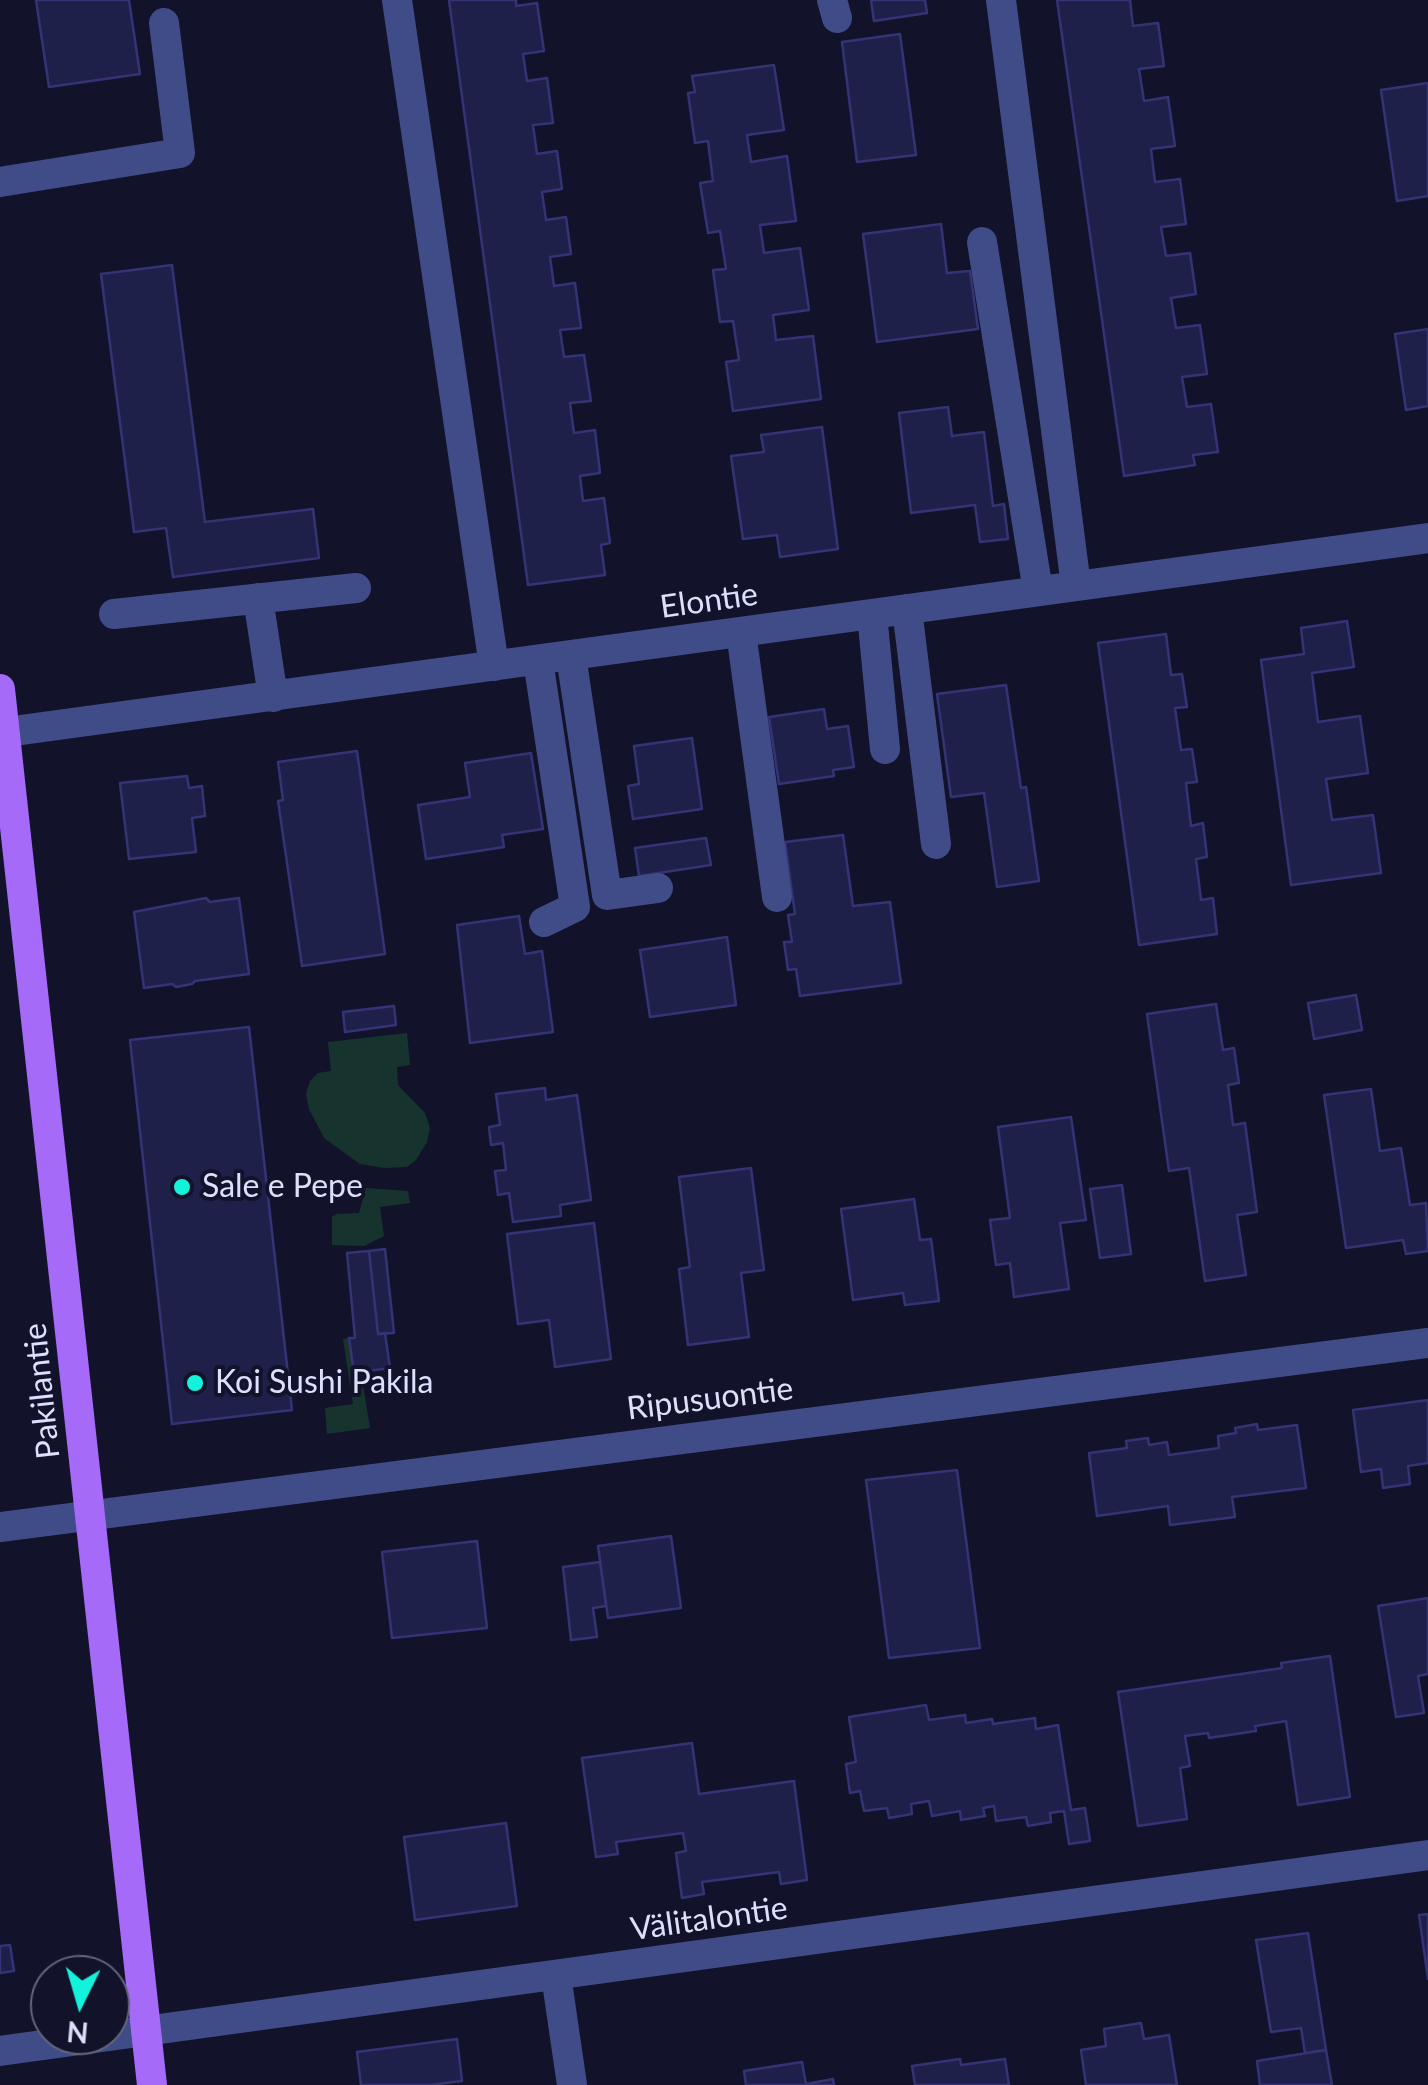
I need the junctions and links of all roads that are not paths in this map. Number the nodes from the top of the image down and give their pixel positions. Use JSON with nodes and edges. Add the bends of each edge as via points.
{"nodes":[{"id":1,"x":396,"y":0,"type":"edge"},
{"id":2,"x":1001,"y":0,"type":"edge"},
{"id":3,"x":164,"y":23,"type":"dead end"},
{"id":4,"x":0,"y":182,"type":"edge"},
{"id":5,"x":982,"y":242,"type":"dead end"},
{"id":6,"x":1428,"y":538,"type":"edge"},
{"id":7,"x":1076,"y":586,"type":"junction"},
{"id":8,"x":356,"y":588,"type":"dead end"},
{"id":9,"x":1038,"y":591,"type":"junction"},
{"id":10,"x":258,"y":598,"type":"junction"},
{"id":11,"x":907,"y":609,"type":"junction"},
{"id":12,"x":114,"y":614,"type":"dead end"},
{"id":13,"x":872,"y":614,"type":"junction"},
{"id":14,"x":740,"y":632,"type":"junction"},
{"id":15,"x":571,"y":656,"type":"junction"},
{"id":16,"x":538,"y":660,"type":"junction"},
{"id":17,"x":494,"y":666,"type":"junction"},
{"id":18,"x":0,"y":690,"type":"edge"},
{"id":19,"x":273,"y":697,"type":"junction"},
{"id":20,"x":2,"y":733,"type":"edge"},
{"id":21,"x":885,"y":750,"type":"dead end"},
{"id":22,"x":936,"y":844,"type":"dead end"},
{"id":23,"x":658,"y":888,"type":"dead end"},
{"id":24,"x":777,"y":896,"type":"dead end"},
{"id":25,"x":544,"y":922,"type":"dead end"},
{"id":26,"x":1428,"y":1343,"type":"edge"},
{"id":27,"x":91,"y":1514,"type":"junction"},
{"id":28,"x":0,"y":1527,"type":"edge"},
{"id":29,"x":1428,"y":1855,"type":"edge"},
{"id":30,"x":556,"y":1975,"type":"junction"},
{"id":31,"x":144,"y":2032,"type":"junction"},
{"id":32,"x":0,"y":2051,"type":"edge"},
{"id":33,"x":152,"y":2085,"type":"edge"},
{"id":34,"x":572,"y":2085,"type":"edge"}],
"edges":[{"from":1,"to":17,"type":"street"},
{"from":2,"to":7,"type":"street"},
{"from":3,"to":4,"type":"street","via":[[180,153]]},
{"from":5,"to":9,"type":"street"},
{"from":6,"to":7,"type":"street","name":"Elontie"},
{"from":7,"to":9,"type":"street","name":"Elontie"},
{"from":8,"to":10,"type":"street"},
{"from":9,"to":11,"type":"street","name":"Elontie"},
{"from":10,"to":12,"type":"street"},
{"from":10,"to":19,"type":"street"},
{"from":11,"to":13,"type":"street","name":"Elontie"},
{"from":11,"to":22,"type":"street"},
{"from":13,"to":14,"type":"street","name":"Elontie"},
{"from":13,"to":21,"type":"street"},
{"from":14,"to":15,"type":"street","name":"Elontie"},
{"from":14,"to":24,"type":"street"},
{"from":15,"to":16,"type":"street","name":"Elontie"},
{"from":15,"to":23,"type":"street","via":[[606,895]]},
{"from":16,"to":17,"type":"street","name":"Elontie"},
{"from":16,"to":25,"type":"street","via":[[575,908]]},
{"from":17,"to":19,"type":"street","name":"Elontie"},
{"from":18,"to":20,"type":"main road","name":"Pakilantie"},
{"from":19,"to":20,"type":"street","name":"Elontie"},
{"from":20,"to":27,"type":"main road","name":"Pakilantie"},
{"from":26,"to":27,"type":"street","name":"Ripusuontie"},
{"from":27,"to":28,"type":"street","name":"Ripusuontie"},
{"from":27,"to":31,"type":"main road","name":"Pakilantie"},
{"from":29,"to":30,"type":"street","name":"Välitalontie"},
{"from":30,"to":31,"type":"street","name":"Välitalontie"},
{"from":30,"to":34,"type":"street"},
{"from":31,"to":32,"type":"street","name":"Välitalontie"},
{"from":31,"to":33,"type":"main road","name":"Pakilantie"}]}
